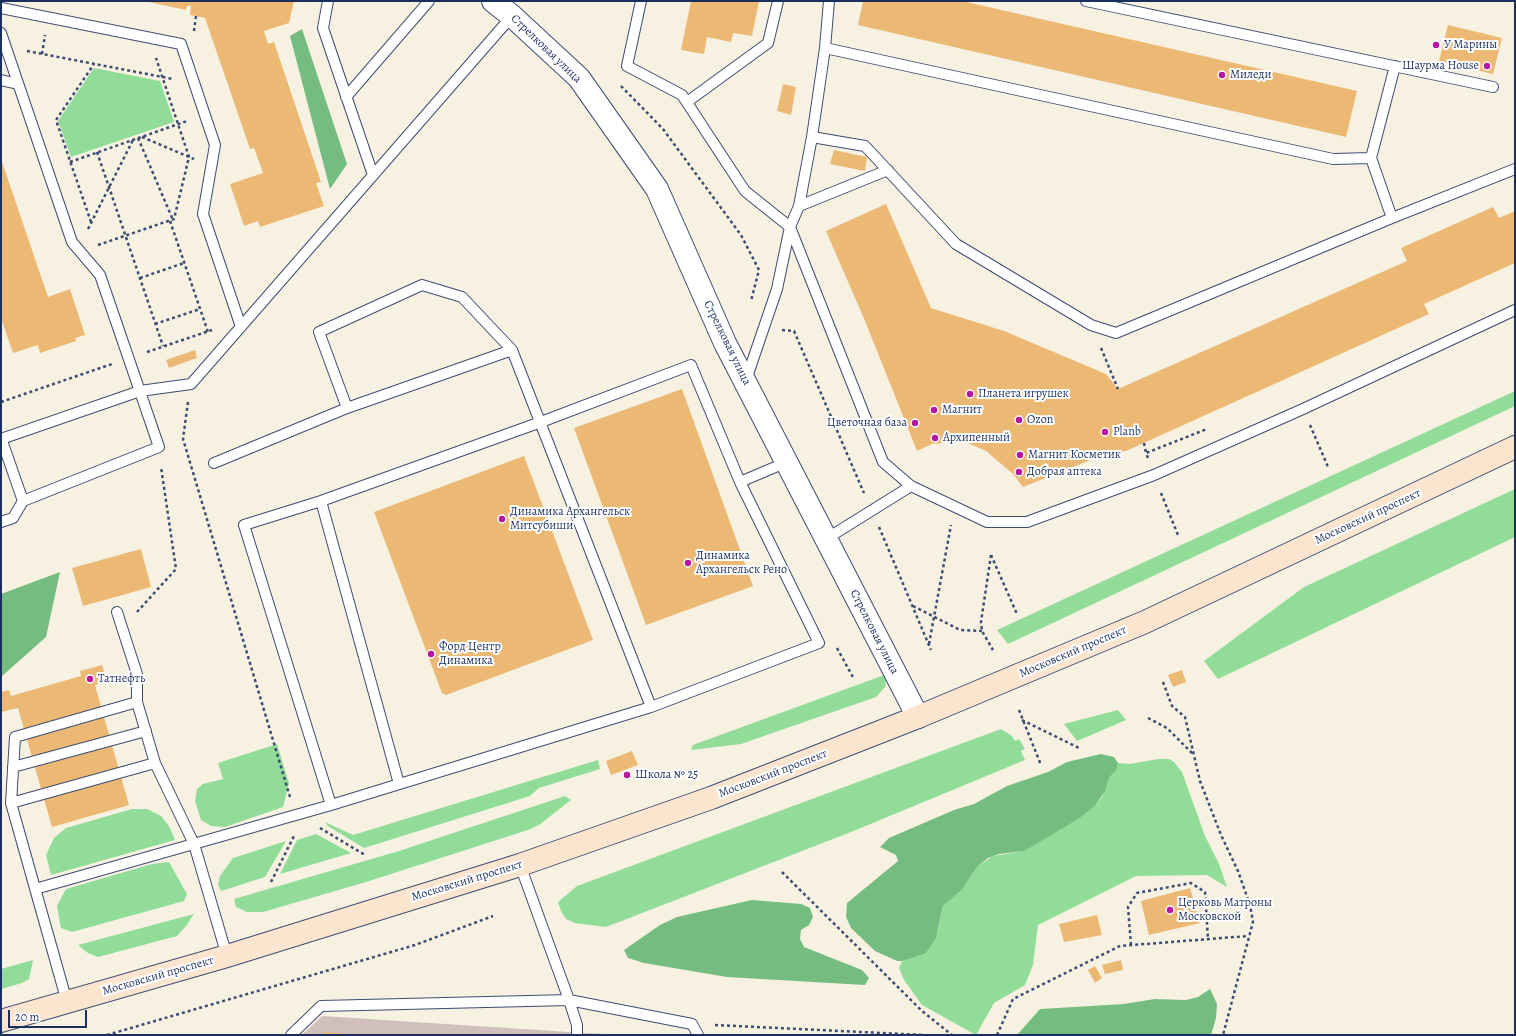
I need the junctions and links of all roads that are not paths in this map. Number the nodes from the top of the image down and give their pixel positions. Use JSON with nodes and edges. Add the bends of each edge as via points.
{"nodes":[{"id":1,"x":328,"y":1,"type":"edge"},
{"id":2,"x":429,"y":1,"type":"edge"},
{"id":3,"x":493,"y":1,"type":"edge"},
{"id":4,"x":641,"y":1,"type":"edge"},
{"id":5,"x":778,"y":1,"type":"edge"},
{"id":6,"x":829,"y":1,"type":"edge"},
{"id":7,"x":1086,"y":1,"type":"edge"},
{"id":8,"x":1109,"y":4,"type":"edge"},
{"id":9,"x":1,"y":8,"type":"edge"},
{"id":10,"x":512,"y":16,"type":"junction"},
{"id":11,"x":1,"y":33,"type":"edge"},
{"id":12,"x":825,"y":48,"type":"junction"},
{"id":13,"x":1395,"y":66,"type":"junction"},
{"id":14,"x":1,"y":80,"type":"edge"},
{"id":15,"x":18,"y":84,"type":"junction"},
{"id":16,"x":1493,"y":87,"type":"dead end"},
{"id":17,"x":346,"y":97,"type":"junction"},
{"id":18,"x":687,"y":102,"type":"junction"},
{"id":19,"x":812,"y":137,"type":"junction"},
{"id":20,"x":1370,"y":158,"type":"junction"},
{"id":21,"x":1515,"y":169,"type":"edge"},
{"id":22,"x":888,"y":170,"type":"junction"},
{"id":23,"x":373,"y":176,"type":"junction"},
{"id":24,"x":799,"y":206,"type":"junction"},
{"id":25,"x":1392,"y":218,"type":"junction"},
{"id":26,"x":790,"y":226,"type":"junction"},
{"id":27,"x":1515,"y":310,"type":"edge"},
{"id":28,"x":241,"y":327,"type":"junction"},
{"id":29,"x":512,"y":350,"type":"junction"},
{"id":30,"x":745,"y":382,"type":"junction"},
{"id":31,"x":140,"y":391,"type":"junction"},
{"id":32,"x":347,"y":408,"type":"junction"},
{"id":33,"x":541,"y":422,"type":"junction"},
{"id":34,"x":1,"y":438,"type":"edge"},
{"id":35,"x":1515,"y":447,"type":"edge"},
{"id":36,"x":786,"y":462,"type":"junction"},
{"id":37,"x":214,"y":463,"type":"dead end"},
{"id":38,"x":740,"y":482,"type":"junction"},
{"id":39,"x":912,"y":486,"type":"junction"},
{"id":40,"x":23,"y":501,"type":"junction"},
{"id":41,"x":321,"y":501,"type":"junction"},
{"id":42,"x":1,"y":522,"type":"edge"},
{"id":43,"x":826,"y":539,"type":"junction"},
{"id":44,"x":116,"y":612,"type":"dead end"},
{"id":45,"x":137,"y":702,"type":"junction"},
{"id":46,"x":651,"y":707,"type":"junction"},
{"id":47,"x":918,"y":717,"type":"junction"},
{"id":48,"x":146,"y":731,"type":"junction"},
{"id":49,"x":155,"y":763,"type":"junction"},
{"id":50,"x":13,"y":767,"type":"junction"},
{"id":51,"x":399,"y":784,"type":"junction"},
{"id":52,"x":11,"y":803,"type":"junction"},
{"id":53,"x":331,"y":805,"type":"junction"},
{"id":54,"x":194,"y":844,"type":"junction"},
{"id":55,"x":520,"y":865,"type":"junction"},
{"id":56,"x":35,"y":889,"type":"junction"},
{"id":57,"x":227,"y":956,"type":"junction"},
{"id":58,"x":568,"y":1000,"type":"junction"},
{"id":59,"x":67,"y":1002,"type":"junction"},
{"id":60,"x":1,"y":1021,"type":"edge"},
{"id":61,"x":291,"y":1035,"type":"edge"},
{"id":62,"x":577,"y":1035,"type":"edge"},
{"id":63,"x":698,"y":1035,"type":"edge"}],
"edges":[{"from":1,"to":17,"type":"lane","via":[[323,28]]},
{"from":2,"to":17,"type":"lane"},
{"from":3,"to":10,"type":"street","name":"Стрелковая улица"},
{"from":4,"to":18,"type":"lane","via":[[627,66],[682,94]]},
{"from":5,"to":18,"type":"lane","via":[[768,43]]},
{"from":6,"to":12,"type":"lane"},
{"from":7,"to":8,"type":"lane"},
{"from":8,"to":13,"type":"lane"},
{"from":9,"to":28,"type":"lane","via":[[181,44],[215,145],[203,214]]},
{"from":10,"to":23,"type":"lane"},
{"from":10,"to":30,"type":"street","name":"Стрелковая улица","via":[[579,78],[657,189],[725,343]]},
{"from":11,"to":15,"type":"lane"},
{"from":12,"to":19,"type":"lane"},
{"from":12,"to":20,"type":"lane","via":[[1333,159]]},
{"from":13,"to":16,"type":"lane"},
{"from":13,"to":20,"type":"lane"},
{"from":14,"to":15,"type":"lane"},
{"from":15,"to":31,"type":"lane","via":[[72,242],[100,275]]},
{"from":17,"to":23,"type":"lane"},
{"from":18,"to":26,"type":"lane","via":[[745,191]]},
{"from":19,"to":22,"type":"lane","via":[[865,146]]},
{"from":19,"to":24,"type":"lane"},
{"from":20,"to":25,"type":"lane"},
{"from":21,"to":25,"type":"lane"},
{"from":22,"to":24,"type":"lane"},
{"from":22,"to":25,"type":"lane","via":[[956,244],[1091,325],[1116,333]]},
{"from":23,"to":28,"type":"lane"},
{"from":24,"to":26,"type":"lane"},
{"from":26,"to":30,"type":"lane","via":[[777,289]]},
{"from":26,"to":39,"type":"lane","via":[[883,462]]},
{"from":27,"to":39,"type":"lane","via":[[1154,475],[1027,522],[987,522]]},
{"from":28,"to":31,"type":"lane","via":[[191,384]]},
{"from":29,"to":32,"type":"lane"},
{"from":29,"to":32,"type":"lane","via":[[462,297],[422,285],[319,332]]},
{"from":29,"to":33,"type":"lane"},
{"from":30,"to":36,"type":"street","name":"Стрелковая улица"},
{"from":31,"to":34,"type":"lane"},
{"from":31,"to":40,"type":"lane","via":[[159,447]]},
{"from":32,"to":37,"type":"lane"},
{"from":33,"to":38,"type":"lane","via":[[691,365]]},
{"from":33,"to":41,"type":"lane"},
{"from":33,"to":46,"type":"lane"},
{"from":34,"to":40,"type":"lane"},
{"from":35,"to":47,"type":"main road","name":"Московский проспект","via":[[1178,607]]},
{"from":36,"to":38,"type":"lane"},
{"from":36,"to":43,"type":"street","name":"Стрелковая улица"},
{"from":38,"to":46,"type":"lane","via":[[819,642]]},
{"from":39,"to":43,"type":"lane"},
{"from":40,"to":42,"type":"lane","via":[[13,518]]},
{"from":41,"to":51,"type":"lane"},
{"from":41,"to":53,"type":"lane","via":[[244,525]]},
{"from":43,"to":47,"type":"street","name":"Стрелковая улица"},
{"from":44,"to":45,"type":"lane","via":[[137,674]]},
{"from":45,"to":48,"type":"lane"},
{"from":45,"to":50,"type":"lane","via":[[15,737]]},
{"from":46,"to":51,"type":"lane"},
{"from":47,"to":55,"type":"main road","name":"Московский проспект","via":[[711,798]]},
{"from":48,"to":49,"type":"lane"},
{"from":48,"to":50,"type":"lane"},
{"from":49,"to":52,"type":"lane"},
{"from":49,"to":54,"type":"lane"},
{"from":50,"to":52,"type":"lane"},
{"from":51,"to":53,"type":"lane"},
{"from":52,"to":56,"type":"lane"},
{"from":53,"to":54,"type":"lane"},
{"from":54,"to":56,"type":"lane"},
{"from":54,"to":57,"type":"lane"},
{"from":55,"to":57,"type":"main road","name":"Московский проспект"},
{"from":55,"to":58,"type":"lane"},
{"from":56,"to":59,"type":"lane"},
{"from":57,"to":59,"type":"main road","name":"Московский проспект"},
{"from":58,"to":61,"type":"lane","via":[[321,1006]]},
{"from":58,"to":62,"type":"lane","via":[[577,1025]]},
{"from":58,"to":63,"type":"lane","via":[[692,1024]]},
{"from":59,"to":60,"type":"main road","name":"Московский проспект"}]}
